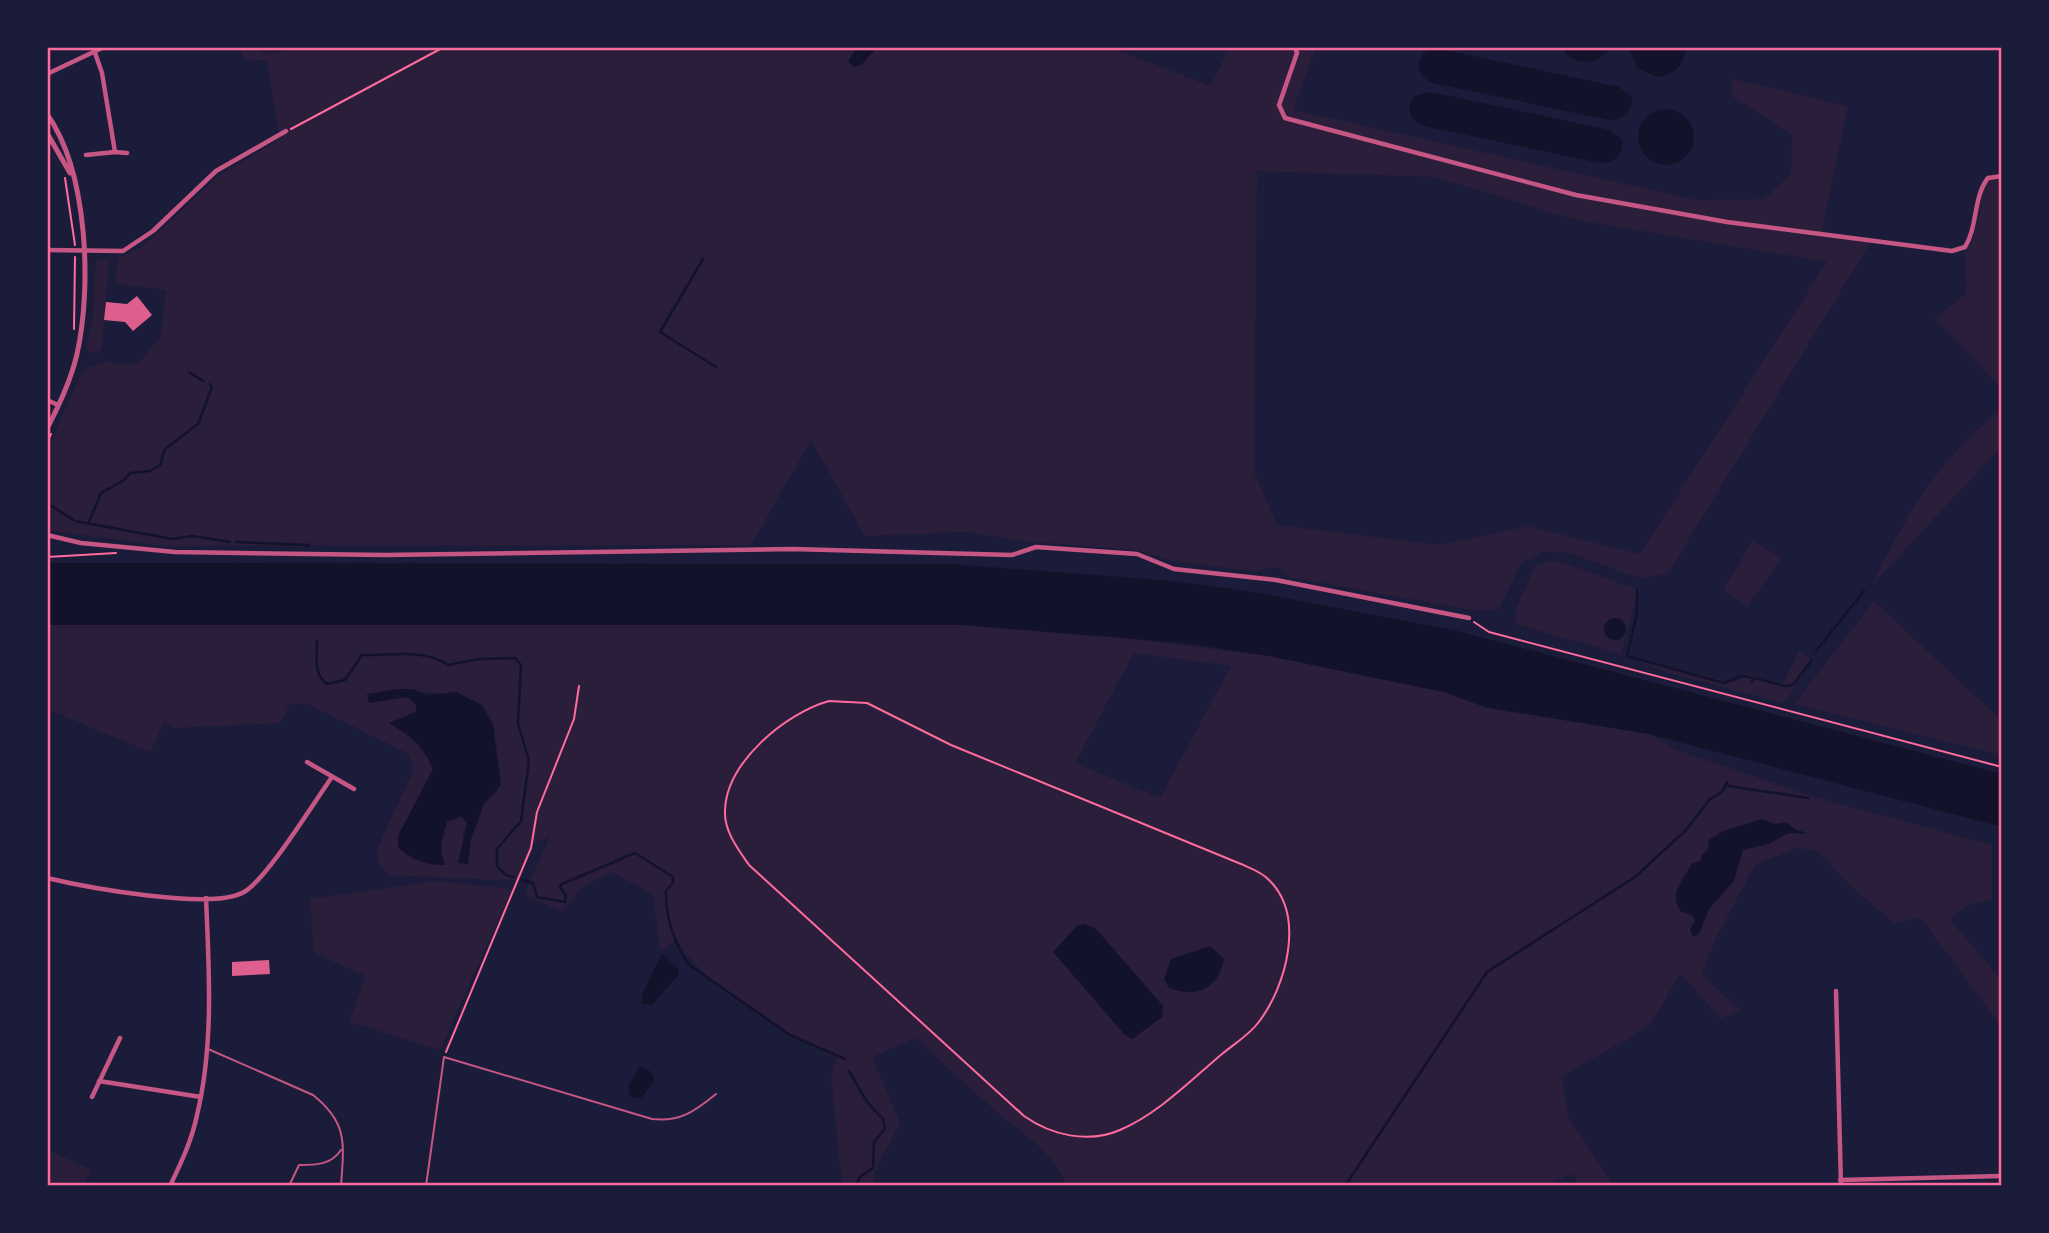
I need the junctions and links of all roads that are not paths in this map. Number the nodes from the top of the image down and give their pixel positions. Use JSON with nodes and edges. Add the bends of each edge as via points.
{"nodes":[{"id":1,"x":104,"y":47,"type":"edge"},
{"id":2,"x":1295,"y":47,"type":"edge"},
{"id":3,"x":94,"y":49,"type":"edge"},
{"id":4,"x":47,"y":75,"type":"edge"},
{"id":5,"x":47,"y":114,"type":"edge"},
{"id":6,"x":286,"y":131,"type":"road end"},
{"id":7,"x":47,"y":133,"type":"edge"},
{"id":8,"x":115,"y":152,"type":"junction"},
{"id":9,"x":127,"y":153,"type":"dead end"},
{"id":10,"x":86,"y":155,"type":"dead end"},
{"id":11,"x":72,"y":176,"type":"junction"},
{"id":12,"x":2002,"y":176,"type":"edge"},
{"id":13,"x":47,"y":250,"type":"edge"},
{"id":14,"x":83,"y":253,"type":"junction"},
{"id":15,"x":47,"y":400,"type":"edge"},
{"id":16,"x":58,"y":405,"type":"junction"},
{"id":17,"x":47,"y":429,"type":"edge"},
{"id":18,"x":47,"y":535,"type":"edge"},
{"id":19,"x":1469,"y":618,"type":"road end"},
{"id":20,"x":307,"y":761,"type":"dead end"},
{"id":21,"x":332,"y":777,"type":"junction"},
{"id":22,"x":354,"y":789,"type":"dead end"},
{"id":23,"x":47,"y":878,"type":"edge"},
{"id":24,"x":206,"y":898,"type":"junction"},
{"id":25,"x":1836,"y":991,"type":"dead end"},
{"id":26,"x":120,"y":1038,"type":"dead end"},
{"id":27,"x":206,"y":1048,"type":"junction"},
{"id":28,"x":99,"y":1082,"type":"junction"},
{"id":29,"x":716,"y":1094,"type":"dead end"},
{"id":30,"x":92,"y":1097,"type":"dead end"},
{"id":31,"x":201,"y":1097,"type":"junction"},
{"id":32,"x":342,"y":1149,"type":"junction"},
{"id":33,"x":2002,"y":1176,"type":"edge"},
{"id":34,"x":1840,"y":1183,"type":"edge"},
{"id":35,"x":170,"y":1186,"type":"edge"},
{"id":36,"x":289,"y":1186,"type":"edge"},
{"id":37,"x":341,"y":1186,"type":"edge"},
{"id":38,"x":426,"y":1186,"type":"edge"}],
"edges":[{"from":1,"to":3,"type":"street"},
{"from":2,"to":12,"type":"street","via":[[1297,53],[1279,104],[1285,118],[1603,200],[1727,222],[1952,251],[1965,247],[1970,239],[1982,186],[1988,178]]},
{"from":3,"to":4,"type":"street"},
{"from":3,"to":8,"type":"street"},
{"from":5,"to":11,"type":"street","via":[[66,150]]},
{"from":6,"to":14,"type":"street","via":[[216,172],[138,243],[123,251]]},
{"from":7,"to":11,"type":"street"},
{"from":8,"to":9,"type":"street"},
{"from":8,"to":10,"type":"street"},
{"from":11,"to":14,"type":"street"},
{"from":13,"to":14,"type":"street"},
{"from":14,"to":16,"type":"street","via":[[79,339],[73,370]]},
{"from":15,"to":16,"type":"street"},
{"from":16,"to":17,"type":"street"},
{"from":18,"to":19,"type":"street","via":[[175,552],[385,555],[792,549],[1012,555],[1036,547],[1057,548],[1137,554],[1174,569],[1276,580]]},
{"from":20,"to":21,"type":"street"},
{"from":21,"to":22,"type":"street"},
{"from":21,"to":24,"type":"street","via":[[256,884],[233,897]]},
{"from":23,"to":24,"type":"street","via":[[94,890]]},
{"from":24,"to":27,"type":"street"},
{"from":25,"to":34,"type":"street"},
{"from":26,"to":28,"type":"street"},
{"from":27,"to":31,"type":"street"},
{"from":27,"to":32,"type":"lane","via":[[313,1095],[340,1124]]},
{"from":28,"to":30,"type":"street"},
{"from":28,"to":31,"type":"street"},
{"from":29,"to":38,"type":"lane","via":[[691,1114],[671,1121],[652,1119],[444,1056]]},
{"from":31,"to":35,"type":"street","via":[[190,1140]]},
{"from":32,"to":36,"type":"lane","via":[[335,1159],[299,1165]]},
{"from":32,"to":37,"type":"lane"},
{"from":33,"to":34,"type":"street"}]}
